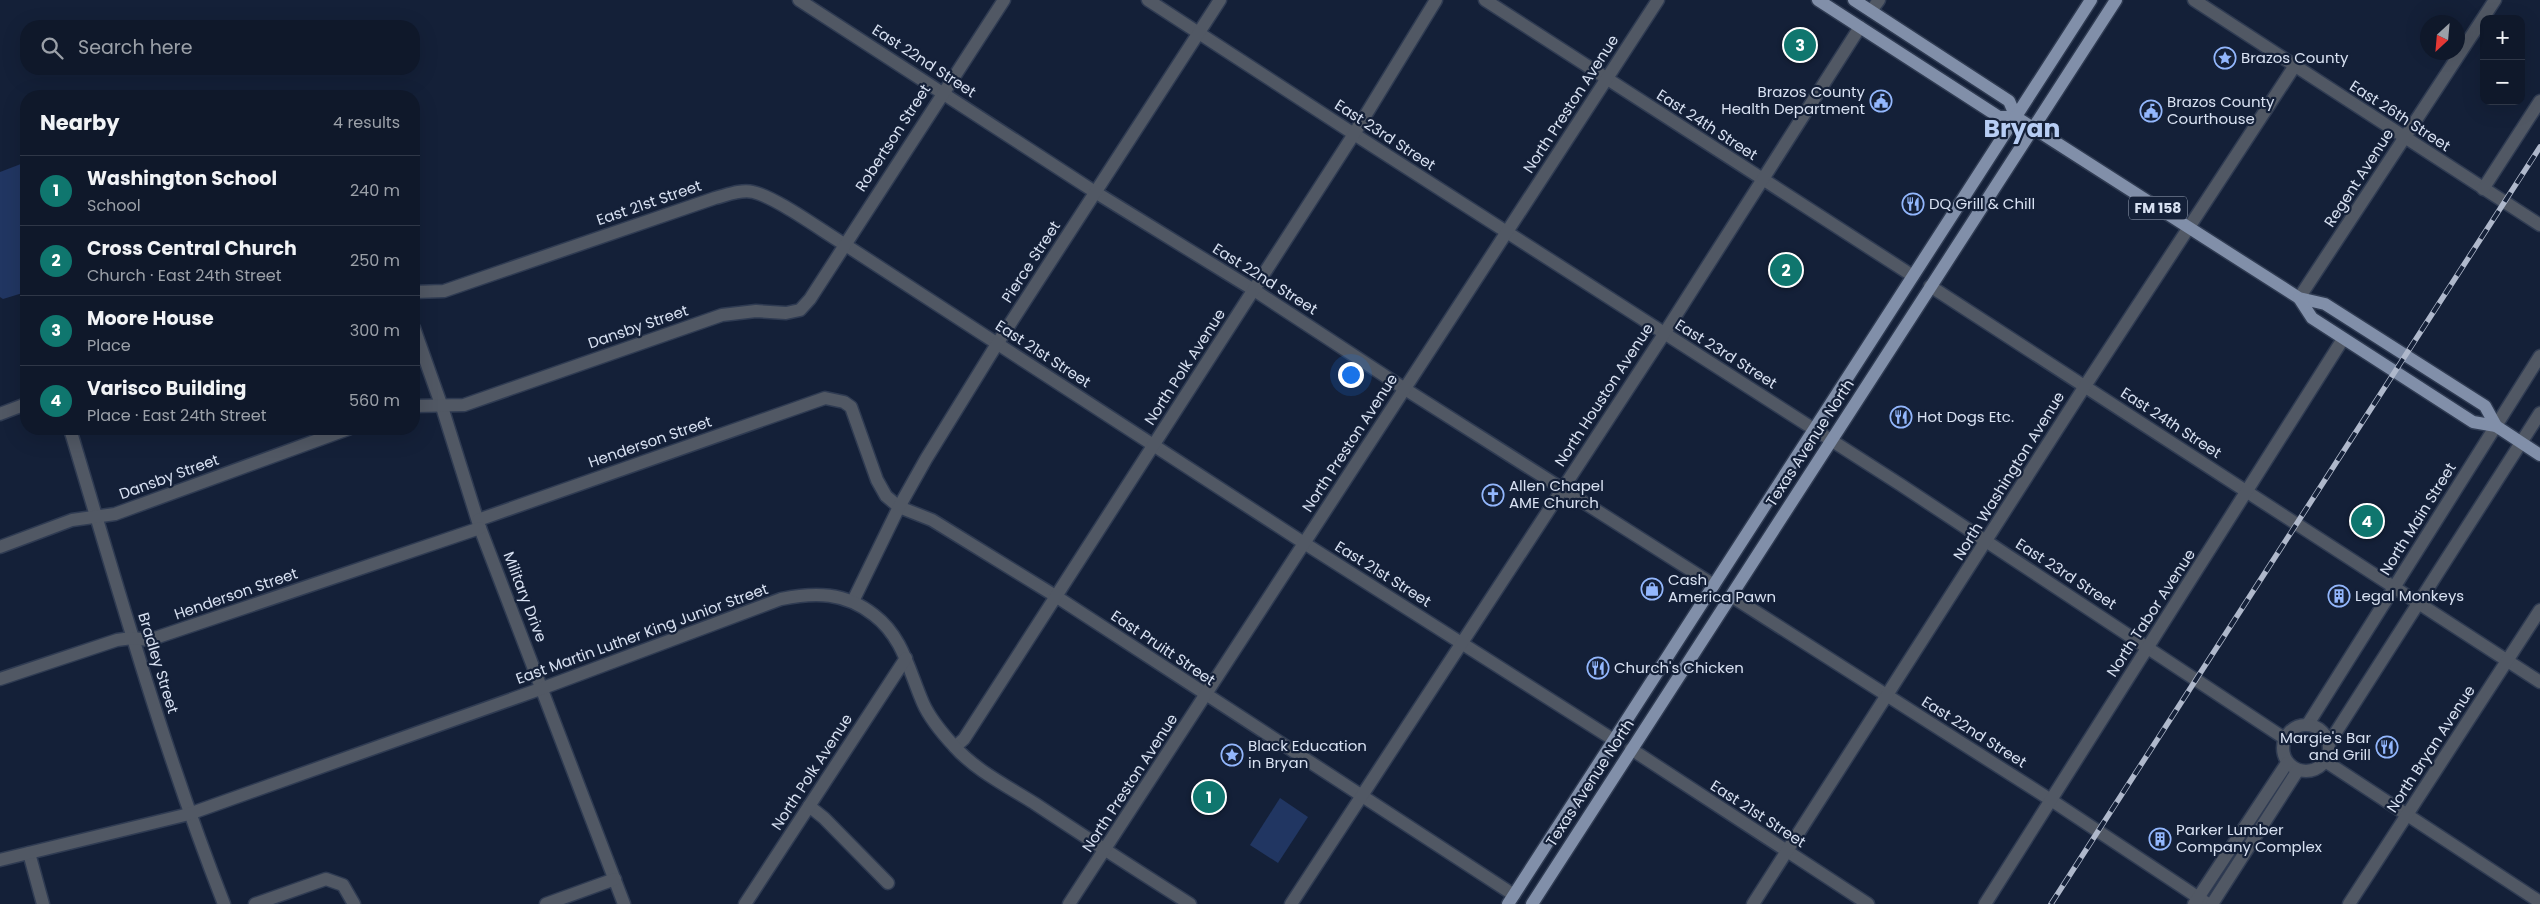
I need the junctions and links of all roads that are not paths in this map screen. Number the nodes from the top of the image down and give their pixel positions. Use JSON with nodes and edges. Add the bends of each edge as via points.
{"nodes":[{"id":1,"x":799,"y":0,"type":"edge"},
{"id":2,"x":1004,"y":0,"type":"edge"},
{"id":3,"x":1148,"y":0,"type":"edge"},
{"id":4,"x":1220,"y":0,"type":"edge"},
{"id":5,"x":1436,"y":0,"type":"edge"},
{"id":6,"x":1485,"y":0,"type":"edge"},
{"id":7,"x":1658,"y":0,"type":"edge"},
{"id":8,"x":1818,"y":0,"type":"edge"},
{"id":9,"x":1854,"y":0,"type":"edge"},
{"id":10,"x":1879,"y":0,"type":"edge"},
{"id":11,"x":2091,"y":0,"type":"edge"},
{"id":12,"x":2116,"y":0,"type":"edge"},
{"id":13,"x":2194,"y":0,"type":"edge"},
{"id":14,"x":2495,"y":0,"type":"edge"},
{"id":15,"x":1871,"y":11,"type":"junction"},
{"id":16,"x":1860,"y":27,"type":"junction"},
{"id":17,"x":1199,"y":33,"type":"junction"},
{"id":18,"x":2294,"y":67,"type":"junction"},
{"id":19,"x":1606,"y":78,"type":"junction"},
{"id":20,"x":942,"y":93,"type":"junction"},
{"id":21,"x":2540,"y":101,"type":"edge"},
{"id":22,"x":2016,"y":117,"type":"junction"},
{"id":23,"x":2032,"y":127,"type":"junction"},
{"id":24,"x":1354,"y":134,"type":"junction"},
{"id":25,"x":2404,"y":138,"type":"junction"},
{"id":26,"x":1763,"y":180,"type":"junction"},
{"id":27,"x":2483,"y":189,"type":"junction"},
{"id":28,"x":1095,"y":192,"type":"junction"},
{"id":29,"x":2540,"y":224,"type":"edge"},
{"id":30,"x":2189,"y":228,"type":"junction"},
{"id":31,"x":1507,"y":233,"type":"junction"},
{"id":32,"x":844,"y":244,"type":"junction"},
{"id":33,"x":1913,"y":276,"type":"junction"},
{"id":34,"x":1930,"y":286,"type":"junction"},
{"id":35,"x":1254,"y":290,"type":"junction"},
{"id":36,"x":420,"y":292,"type":"edge"},
{"id":37,"x":2299,"y":298,"type":"junction"},
{"id":38,"x":1664,"y":334,"type":"junction"},
{"id":39,"x":2344,"y":339,"type":"junction"},
{"id":40,"x":997,"y":344,"type":"junction"},
{"id":41,"x":420,"y":345,"type":"edge"},
{"id":42,"x":2540,"y":356,"type":"edge"},
{"id":43,"x":2085,"y":386,"type":"junction"},
{"id":44,"x":1405,"y":389,"type":"junction"},
{"id":45,"x":834,"y":398,"type":"joint"},
{"id":46,"x":20,"y":406,"type":"edge"},
{"id":47,"x":420,"y":406,"type":"edge"},
{"id":48,"x":442,"y":407,"type":"junction"},
{"id":49,"x":2540,"y":413,"type":"edge"},
{"id":50,"x":0,"y":414,"type":"edge"},
{"id":51,"x":2496,"y":426,"type":"junction"},
{"id":52,"x":1815,"y":430,"type":"junction"},
{"id":53,"x":72,"y":435,"type":"edge"},
{"id":54,"x":332,"y":435,"type":"edge"},
{"id":55,"x":1831,"y":440,"type":"junction"},
{"id":56,"x":2521,"y":443,"type":"junction"},
{"id":57,"x":1153,"y":445,"type":"junction"},
{"id":58,"x":2540,"y":455,"type":"edge"},
{"id":59,"x":1562,"y":488,"type":"junction"},
{"id":60,"x":2247,"y":492,"type":"junction"},
{"id":61,"x":899,"y":507,"type":"junction"},
{"id":62,"x":97,"y":518,"type":"junction"},
{"id":63,"x":479,"y":524,"type":"junction"},
{"id":64,"x":1987,"y":542,"type":"junction"},
{"id":65,"x":1304,"y":543,"type":"junction"},
{"id":66,"x":0,"y":547,"type":"edge"},
{"id":67,"x":1714,"y":585,"type":"junction"},
{"id":68,"x":2394,"y":588,"type":"junction"},
{"id":69,"x":1730,"y":596,"type":"junction"},
{"id":70,"x":1057,"y":597,"type":"junction"},
{"id":71,"x":853,"y":601,"type":"junction"},
{"id":72,"x":2419,"y":604,"type":"junction"},
{"id":73,"x":2540,"y":610,"type":"edge"},
{"id":74,"x":132,"y":638,"type":"junction"},
{"id":75,"x":1463,"y":643,"type":"junction"},
{"id":76,"x":2148,"y":648,"type":"junction"},
{"id":77,"x":906,"y":658,"type":"junction"},
{"id":78,"x":2508,"y":660,"type":"junction"},
{"id":79,"x":0,"y":679,"type":"edge"},
{"id":80,"x":2540,"y":682,"type":"edge"},
{"id":81,"x":543,"y":688,"type":"junction"},
{"id":82,"x":1206,"y":696,"type":"junction"},
{"id":83,"x":1887,"y":696,"type":"junction"},
{"id":84,"x":2308,"y":724,"type":"junction"},
{"id":85,"x":2284,"y":738,"type":"junction"},
{"id":86,"x":1614,"y":740,"type":"junction"},
{"id":87,"x":2329,"y":743,"type":"junction"},
{"id":88,"x":955,"y":748,"type":"junction"},
{"id":89,"x":1631,"y":749,"type":"junction"},
{"id":90,"x":2325,"y":761,"type":"junction"},
{"id":91,"x":2293,"y":767,"type":"junction"},
{"id":92,"x":1360,"y":795,"type":"junction"},
{"id":93,"x":2051,"y":800,"type":"junction"},
{"id":94,"x":809,"y":806,"type":"junction"},
{"id":95,"x":189,"y":814,"type":"junction"},
{"id":96,"x":2408,"y":816,"type":"junction"},
{"id":97,"x":1105,"y":850,"type":"junction"},
{"id":98,"x":1786,"y":852,"type":"junction"},
{"id":99,"x":29,"y":853,"type":"junction"},
{"id":100,"x":0,"y":860,"type":"edge"},
{"id":101,"x":615,"y":878,"type":"junction"},
{"id":102,"x":888,"y":882,"type":"dead end"},
{"id":103,"x":1511,"y":899,"type":"edge"},
{"id":104,"x":2203,"y":902,"type":"edge"},
{"id":105,"x":2540,"y":902,"type":"edge"},
{"id":106,"x":43,"y":904,"type":"edge"},
{"id":107,"x":224,"y":904,"type":"edge"},
{"id":108,"x":255,"y":904,"type":"edge"},
{"id":109,"x":354,"y":904,"type":"edge"},
{"id":110,"x":546,"y":904,"type":"edge"},
{"id":111,"x":624,"y":904,"type":"edge"},
{"id":112,"x":745,"y":904,"type":"edge"},
{"id":113,"x":1069,"y":904,"type":"edge"},
{"id":114,"x":1190,"y":904,"type":"edge"},
{"id":115,"x":1291,"y":904,"type":"edge"},
{"id":116,"x":1532,"y":904,"type":"edge"},
{"id":117,"x":1753,"y":904,"type":"edge"},
{"id":118,"x":1868,"y":904,"type":"edge"},
{"id":119,"x":1985,"y":904,"type":"edge"},
{"id":120,"x":2349,"y":904,"type":"edge"}],
"edges":[{"from":1,"to":20,"type":"street","name":"East 22nd Street"},
{"from":2,"to":20,"type":"street","name":"Robertson Street"},
{"from":3,"to":17,"type":"street","name":"East 23rd Street"},
{"from":4,"to":17,"type":"street","name":"Pierce Street"},
{"from":5,"to":24,"type":"street","name":"North Polk Avenue"},
{"from":6,"to":19,"type":"street","name":"East 24th Street"},
{"from":7,"to":19,"type":"street","name":"North Preston Avenue"},
{"from":8,"to":16,"type":"main road","number":"FM 158"},
{"from":9,"to":15,"type":"main road","number":"FM 158"},
{"from":10,"to":15,"type":"street"},
{"from":11,"to":22,"type":"main road","name":"Texas Avenue North"},
{"from":12,"to":23,"type":"main road","name":"Texas Avenue North"},
{"from":13,"to":18,"type":"street","name":"East 26th Street"},
{"from":14,"to":25,"type":"street","name":"Regent Avenue"},
{"from":15,"to":22,"type":"main road","number":"FM 158","via":[[2009,101]]},
{"from":16,"to":22,"type":"main road","number":"FM 158","via":[[1999,116]]},
{"from":16,"to":26,"type":"street","name":"North Houston Avenue"},
{"from":17,"to":24,"type":"street","name":"East 23rd Street"},
{"from":17,"to":28,"type":"street","name":"Pierce Street"},
{"from":18,"to":25,"type":"street","name":"East 26th Street"},
{"from":18,"to":30,"type":"street","name":"North Washington Avenue"},
{"from":19,"to":26,"type":"street","name":"East 24th Street"},
{"from":19,"to":31,"type":"street","name":"North Preston Avenue"},
{"from":20,"to":28,"type":"street","name":"East 22nd Street"},
{"from":20,"to":32,"type":"street","name":"Robertson Street"},
{"from":21,"to":27,"type":"street"},
{"from":22,"to":23,"type":"main road","number":"FM 158"},
{"from":22,"to":33,"type":"main road","name":"Texas Avenue North"},
{"from":23,"to":30,"type":"main road","number":"FM 158"},
{"from":23,"to":34,"type":"main road","name":"Texas Avenue North"},
{"from":24,"to":31,"type":"street","name":"East 23rd Street"},
{"from":24,"to":35,"type":"street","name":"North Polk Avenue"},
{"from":25,"to":27,"type":"street","name":"East 26th Street"},
{"from":25,"to":37,"type":"street","name":"Regent Avenue"},
{"from":26,"to":33,"type":"street","name":"East 24th Street"},
{"from":26,"to":38,"type":"street","name":"North Houston Avenue"},
{"from":27,"to":29,"type":"street","name":"East 26th Street"},
{"from":28,"to":35,"type":"street","name":"East 22nd Street"},
{"from":28,"to":40,"type":"street","name":"Pierce Street"},
{"from":30,"to":37,"type":"main road","number":"FM 158"},
{"from":30,"to":43,"type":"street","name":"North Washington Avenue"},
{"from":31,"to":38,"type":"street","name":"East 23rd Street"},
{"from":31,"to":44,"type":"street","name":"North Preston Avenue"},
{"from":32,"to":36,"type":"street","name":"East 21st Street","via":[[769,198],[744,191],[715,198],[444,291]]},
{"from":32,"to":40,"type":"street","name":"East 21st Street"},
{"from":32,"to":48,"type":"street","name":"Dansby Street","via":[[800,310],[786,313],[743,311],[722,315],[464,405]]},
{"from":33,"to":52,"type":"main road","name":"Texas Avenue North"},
{"from":34,"to":43,"type":"street","name":"East 24th Street"},
{"from":34,"to":55,"type":"main road","name":"Texas Avenue North"},
{"from":35,"to":44,"type":"street","name":"East 22nd Street"},
{"from":35,"to":57,"type":"street","name":"North Polk Avenue"},
{"from":37,"to":39,"type":"main road","number":"FM 158","via":[[2312,318]]},
{"from":37,"to":51,"type":"main road","number":"FM 158","via":[[2325,304],[2485,406]]},
{"from":38,"to":52,"type":"street","name":"East 23rd Street"},
{"from":38,"to":59,"type":"street","name":"North Houston Avenue"},
{"from":39,"to":51,"type":"main road","number":"FM 158","via":[[2473,422]]},
{"from":39,"to":60,"type":"street","name":"North Tabor Avenue"},
{"from":40,"to":57,"type":"street","name":"East 21st Street"},
{"from":40,"to":61,"type":"street","name":"Pierce Street"},
{"from":41,"to":48,"type":"street","name":"Military Drive"},
{"from":42,"to":51,"type":"street","name":"North Main Street"},
{"from":43,"to":60,"type":"street","name":"East 24th Street"},
{"from":43,"to":64,"type":"street","name":"North Washington Avenue"},
{"from":44,"to":59,"type":"street","name":"East 22nd Street"},
{"from":44,"to":65,"type":"street","name":"North Preston Avenue"},
{"from":45,"to":61,"type":"street","name":"East Pruitt Street","via":[[851,407],[877,480],[886,496]]},
{"from":45,"to":63,"type":"street","name":"Henderson Street","via":[[816,401]]},
{"from":46,"to":50,"type":"street"},
{"from":47,"to":48,"type":"street","name":"Dansby Street"},
{"from":48,"to":63,"type":"street","name":"Military Drive"},
{"from":49,"to":56,"type":"street"},
{"from":51,"to":56,"type":"main road","number":"FM 158"},
{"from":51,"to":68,"type":"street","name":"North Main Street"},
{"from":52,"to":55,"type":"street","name":"East 23rd Street"},
{"from":52,"to":67,"type":"main road","name":"Texas Avenue North"},
{"from":53,"to":62,"type":"street","name":"Bradley Street"},
{"from":54,"to":62,"type":"street","name":"Dansby Street"},
{"from":55,"to":64,"type":"street","name":"East 23rd Street"},
{"from":55,"to":69,"type":"main road","name":"Texas Avenue North"},
{"from":56,"to":58,"type":"main road","number":"FM 158"},
{"from":56,"to":72,"type":"street"},
{"from":57,"to":65,"type":"street","name":"East 21st Street"},
{"from":57,"to":70,"type":"street","name":"North Polk Avenue"},
{"from":59,"to":67,"type":"street","name":"East 22nd Street"},
{"from":59,"to":75,"type":"street","name":"North Houston Avenue"},
{"from":60,"to":68,"type":"street","name":"East 24th Street"},
{"from":60,"to":76,"type":"street","name":"North Tabor Avenue"},
{"from":61,"to":70,"type":"street","name":"East Pruitt Street","via":[[932,520]]},
{"from":61,"to":71,"type":"street","name":"Pierce Street"},
{"from":62,"to":66,"type":"street","name":"Dansby Street","via":[[72,520]]},
{"from":62,"to":74,"type":"street","name":"Bradley Street"},
{"from":63,"to":74,"type":"street","name":"Henderson Street","via":[[149,640]]},
{"from":63,"to":81,"type":"street","name":"Military Drive"},
{"from":64,"to":76,"type":"street","name":"East 23rd Street"},
{"from":64,"to":83,"type":"street","name":"North Washington Avenue"},
{"from":65,"to":75,"type":"street","name":"East 21st Street"},
{"from":65,"to":82,"type":"street","name":"North Preston Avenue"},
{"from":67,"to":86,"type":"main road","name":"Texas Avenue North"},
{"from":68,"to":72,"type":"street","name":"East 24th Street"},
{"from":68,"to":84,"type":"street","name":"North Main Street"},
{"from":69,"to":83,"type":"street","name":"East 22nd Street"},
{"from":69,"to":89,"type":"main road","name":"Texas Avenue North"},
{"from":70,"to":82,"type":"street","name":"East Pruitt Street"},
{"from":70,"to":88,"type":"street","name":"North Polk Avenue"},
{"from":71,"to":77,"type":"street","name":"East Martin Luther King Junior Street","via":[[893,632]]},
{"from":71,"to":81,"type":"street","name":"East Martin Luther King Junior Street","via":[[831,595],[808,594],[781,599]]},
{"from":72,"to":78,"type":"street","name":"East 24th Street"},
{"from":72,"to":87,"type":"street"},
{"from":73,"to":78,"type":"street","name":"North Bryan Avenue"},
{"from":74,"to":79,"type":"street","name":"Henderson Street","via":[[117,640]]},
{"from":74,"to":95,"type":"street","name":"Bradley Street"},
{"from":75,"to":86,"type":"street","name":"East 21st Street"},
{"from":75,"to":92,"type":"street","name":"North Houston Avenue"},
{"from":76,"to":85,"type":"street","name":"East 23rd Street"},
{"from":76,"to":93,"type":"street","name":"North Tabor Avenue"},
{"from":77,"to":88,"type":"street","name":"East Martin Luther King Junior Street","via":[[924,704],[936,726]]},
{"from":77,"to":94,"type":"street","name":"North Polk Avenue"},
{"from":78,"to":80,"type":"street","name":"East 24th Street"},
{"from":78,"to":96,"type":"street","name":"North Bryan Avenue"},
{"from":81,"to":95,"type":"street","name":"East Martin Luther King Junior Street"},
{"from":81,"to":101,"type":"street","name":"Military Drive"},
{"from":82,"to":92,"type":"street","name":"East Pruitt Street"},
{"from":82,"to":97,"type":"street","name":"North Preston Avenue"},
{"from":83,"to":93,"type":"street","name":"East 22nd Street"},
{"from":83,"to":98,"type":"street","name":"North Washington Avenue"},
{"from":84,"to":85,"type":"street","via":[[2295,727]]},
{"from":84,"to":87,"type":"street","via":[[2321,730]]},
{"from":85,"to":91,"type":"street","via":[[2282,749]]},
{"from":86,"to":103,"type":"main road","name":"Texas Avenue North"},
{"from":87,"to":90,"type":"street"},
{"from":88,"to":97,"type":"street","name":"East Martin Luther King Junior Street","via":[[969,761]]},
{"from":89,"to":98,"type":"street","name":"East 21st Street"},
{"from":89,"to":116,"type":"main road","name":"Texas Avenue North"},
{"from":90,"to":91,"type":"street","via":[[2313,770]]},
{"from":90,"to":96,"type":"street"},
{"from":91,"to":104,"type":"street"},
{"from":92,"to":103,"type":"street","name":"East Pruitt Street"},
{"from":92,"to":115,"type":"street","name":"North Houston Avenue"},
{"from":93,"to":104,"type":"street","name":"East 22nd Street"},
{"from":93,"to":119,"type":"street","name":"North Tabor Avenue"},
{"from":94,"to":102,"type":"street"},
{"from":94,"to":112,"type":"street","name":"North Polk Avenue"},
{"from":95,"to":99,"type":"street","name":"East Martin Luther King Junior Street"},
{"from":95,"to":107,"type":"street","name":"Bradley Street"},
{"from":96,"to":105,"type":"street"},
{"from":96,"to":120,"type":"street","name":"North Bryan Avenue"},
{"from":97,"to":113,"type":"street","name":"North Preston Avenue"},
{"from":97,"to":114,"type":"street","name":"East Martin Luther King Junior Street"},
{"from":98,"to":117,"type":"street","name":"North Washington Avenue"},
{"from":98,"to":118,"type":"street","name":"East 21st Street"},
{"from":99,"to":100,"type":"street","name":"East Martin Luther King Junior Street"},
{"from":99,"to":106,"type":"street"},
{"from":101,"to":110,"type":"street"},
{"from":101,"to":111,"type":"street","name":"Military Drive"},
{"from":108,"to":109,"type":"street","via":[[326,880],[343,885]]}]}
